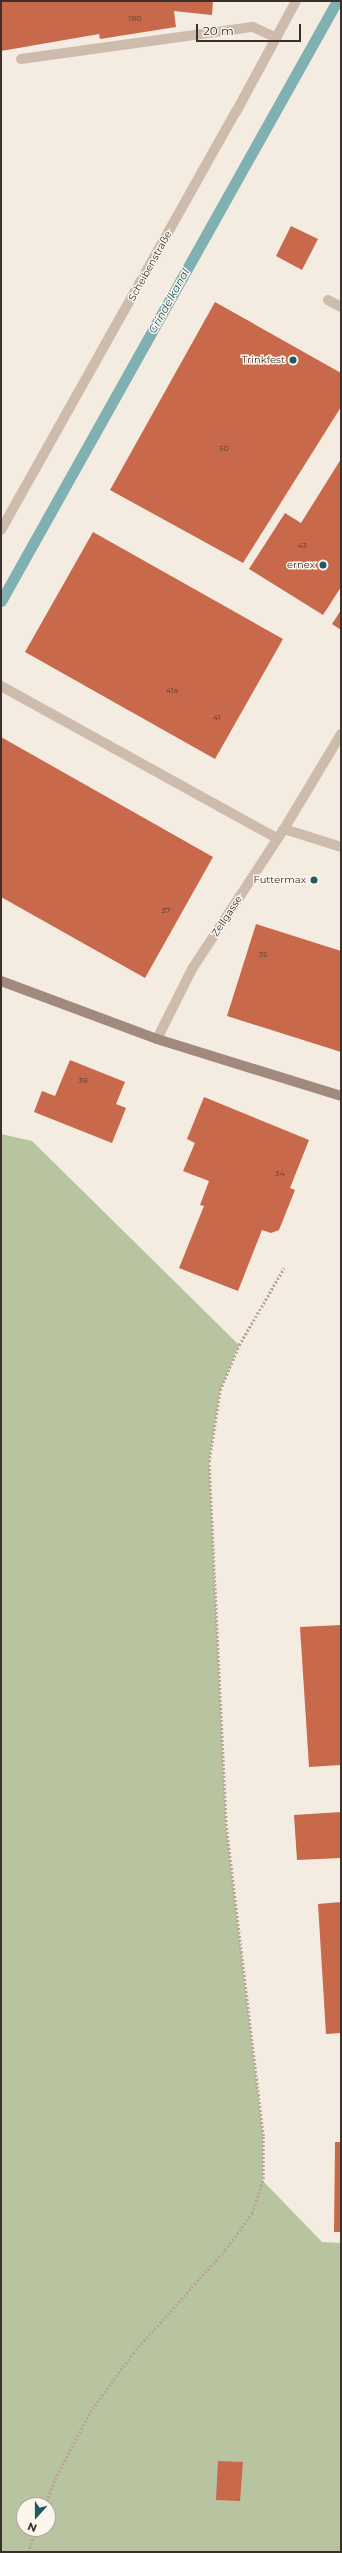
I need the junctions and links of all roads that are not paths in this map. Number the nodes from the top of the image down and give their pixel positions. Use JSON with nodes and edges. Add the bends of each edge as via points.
{"nodes":[{"id":1,"x":296,"y":1,"type":"edge"},
{"id":2,"x":277,"y":38,"type":"junction"},
{"id":3,"x":21,"y":59,"type":"dead end"},
{"id":4,"x":328,"y":300,"type":"dead end"},
{"id":5,"x":341,"y":307,"type":"edge"},
{"id":6,"x":1,"y":530,"type":"edge"},
{"id":7,"x":1,"y":686,"type":"edge"},
{"id":8,"x":341,"y":734,"type":"edge"},
{"id":9,"x":284,"y":829,"type":"junction"},
{"id":10,"x":278,"y":839,"type":"junction"},
{"id":11,"x":341,"y":847,"type":"edge"},
{"id":12,"x":1,"y":981,"type":"edge"},
{"id":13,"x":157,"y":1039,"type":"junction"},
{"id":14,"x":341,"y":1096,"type":"edge"}],
"edges":[{"from":1,"to":2,"type":"street","name":"Scheibenstraße"},
{"from":2,"to":3,"type":"street","via":[[253,27]]},
{"from":2,"to":6,"type":"street","name":"Scheibenstraße"},
{"from":4,"to":5,"type":"street"},
{"from":7,"to":10,"type":"street"},
{"from":8,"to":9,"type":"street","name":"Zellgasse"},
{"from":9,"to":10,"type":"street","name":"Zellgasse"},
{"from":9,"to":11,"type":"street"},
{"from":10,"to":13,"type":"street","name":"Zellgasse","via":[[192,969]]},
{"from":12,"to":13,"type":"main road"},
{"from":13,"to":14,"type":"main road"}]}
